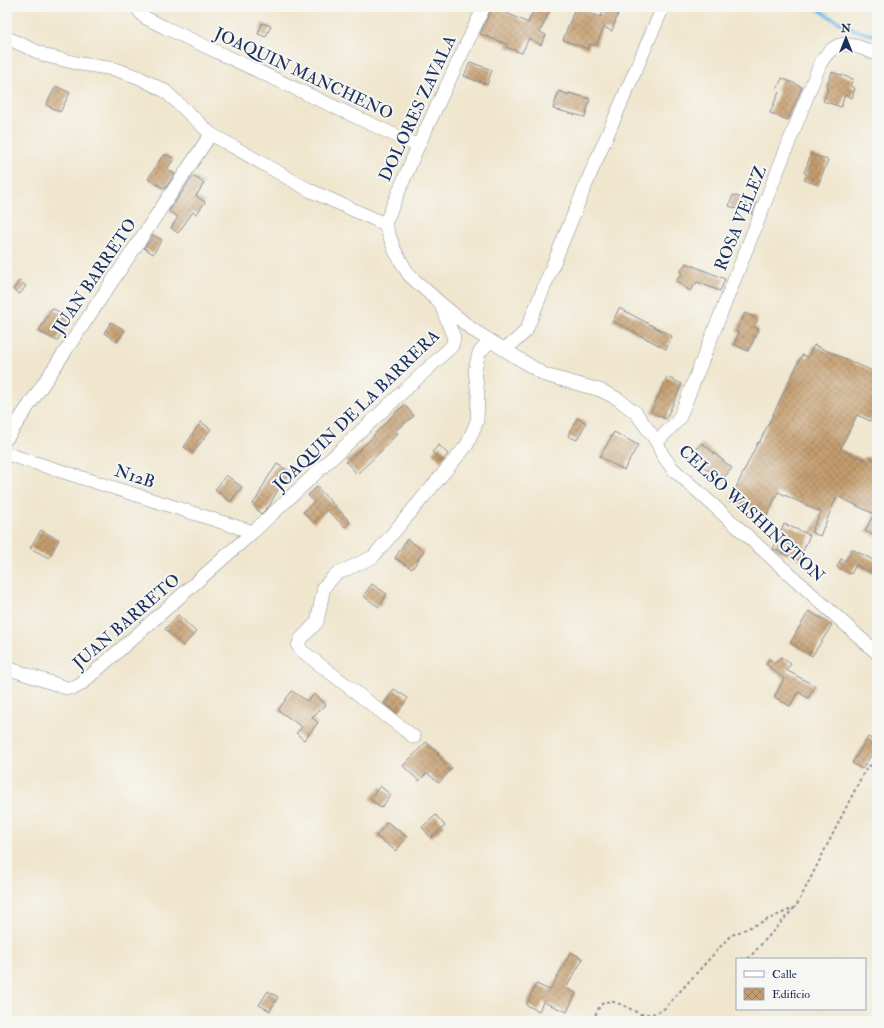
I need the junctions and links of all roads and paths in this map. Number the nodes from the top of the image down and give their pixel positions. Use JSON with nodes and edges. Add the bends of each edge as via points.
{"nodes":[{"id":1,"x":136,"y":7,"type":"edge"},
{"id":2,"x":484,"y":7,"type":"edge"},
{"id":3,"x":663,"y":7,"type":"edge"},
{"id":4,"x":7,"y":38,"type":"edge"},
{"id":5,"x":877,"y":54,"type":"edge"},
{"id":6,"x":212,"y":134,"type":"junction"},
{"id":7,"x":418,"y":146,"type":"junction"},
{"id":8,"x":385,"y":224,"type":"junction"},
{"id":9,"x":440,"y":303,"type":"junction"},
{"id":10,"x":490,"y":341,"type":"junction"},
{"id":11,"x":503,"y":349,"type":"junction"},
{"id":12,"x":7,"y":438,"type":"edge"},
{"id":13,"x":657,"y":442,"type":"junction"},
{"id":14,"x":7,"y":454,"type":"edge"},
{"id":15,"x":253,"y":532,"type":"junction"},
{"id":16,"x":877,"y":653,"type":"edge"},
{"id":17,"x":7,"y":668,"type":"edge"},
{"id":18,"x":414,"y":737,"type":"dead end"},
{"id":19,"x":877,"y":766,"type":"edge"},
{"id":20,"x":796,"y":907,"type":"junction"},
{"id":21,"x":749,"y":958,"type":"edge"},
{"id":22,"x":640,"y":1014,"type":"junction"},
{"id":23,"x":593,"y":1021,"type":"edge"},
{"id":24,"x":642,"y":1021,"type":"edge"}],
"edges":[{"from":1,"to":7,"type":"street","name":"JOAQUIN MANCHENO","via":[[144,17],[164,27]]},
{"from":2,"to":7,"type":"street","name":"DOLORES ZAVALA"},
{"from":3,"to":11,"type":"street","via":[[526,331]]},
{"from":4,"to":6,"type":"street","via":[[46,56],[114,69],[138,77],[165,91]]},
{"from":5,"to":13,"type":"street","name":"ROSA VELEZ","via":[[848,43],[835,46],[826,53],[679,419]]},
{"from":6,"to":8,"type":"street","via":[[310,190]]},
{"from":6,"to":12,"type":"street","name":"JUAN BARRETO"},
{"from":7,"to":8,"type":"street","name":"DOLORES ZAVALA"},
{"from":8,"to":9,"type":"street","name":"CELSO WASHINGTON","via":[[395,251],[409,275]]},
{"from":9,"to":10,"type":"street","name":"CELSO WASHINGTON"},
{"from":9,"to":15,"type":"street","name":"JOAQUIN DE LA BARRERA","via":[[454,338],[452,346]]},
{"from":10,"to":11,"type":"street","name":"CELSO WASHINGTON"},
{"from":10,"to":18,"type":"street","via":[[479,353],[475,370],[478,395],[477,421],[467,445],[373,557],[336,574],[324,587],[317,622],[300,640],[298,646]]},
{"from":11,"to":13,"type":"street","name":"CELSO WASHINGTON","via":[[545,375],[600,390],[618,399],[636,413]]},
{"from":13,"to":16,"type":"street","name":"CELSO WASHINGTON","via":[[672,468]]},
{"from":14,"to":15,"type":"street","name":"N12B"},
{"from":15,"to":17,"type":"street","name":"JUAN BARRETO","via":[[80,685],[68,688]]},
{"from":19,"to":20,"type":"path","via":[[868,766],[864,772]]},
{"from":20,"to":21,"type":"path"},
{"from":20,"to":22,"type":"path","via":[[730,936],[665,1008],[658,1013]]},
{"from":22,"to":23,"type":"path","via":[[608,1001],[602,1004]]},
{"from":22,"to":24,"type":"path"}]}
